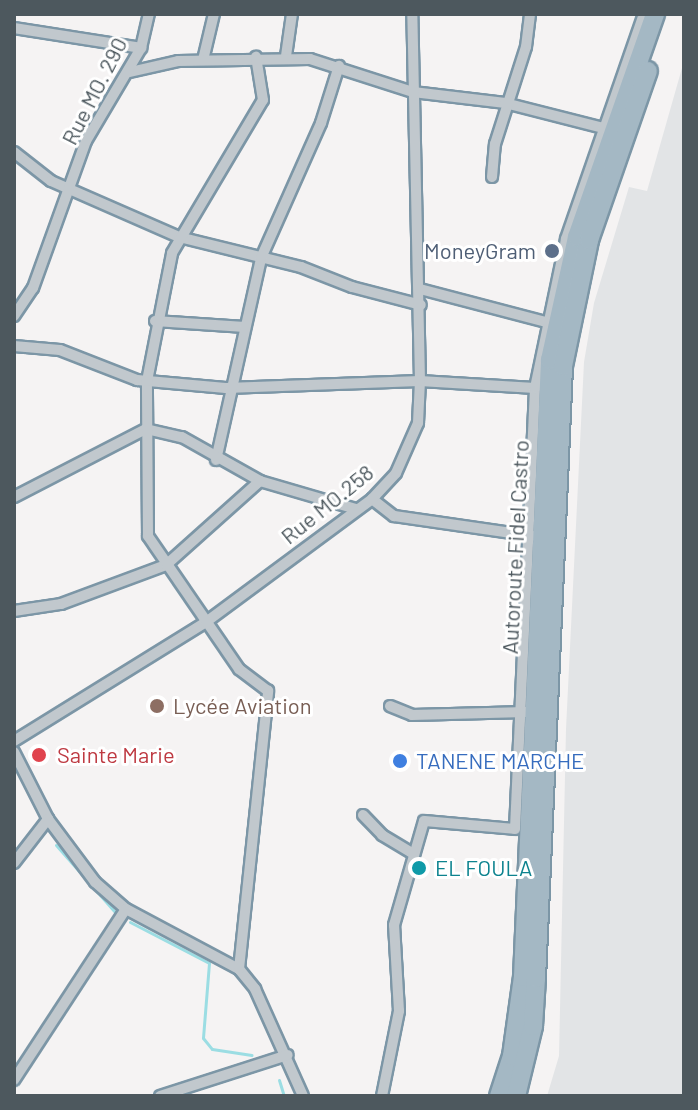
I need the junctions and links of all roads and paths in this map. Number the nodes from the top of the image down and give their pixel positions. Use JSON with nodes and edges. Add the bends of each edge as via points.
{"nodes":[{"id":1,"x":149,"y":14,"type":"edge"},
{"id":2,"x":214,"y":14,"type":"edge"},
{"id":3,"x":292,"y":14,"type":"edge"},
{"id":4,"x":412,"y":14,"type":"edge"},
{"id":5,"x":530,"y":14,"type":"edge"},
{"id":6,"x":650,"y":17,"type":"edge"},
{"id":7,"x":14,"y":28,"type":"edge"},
{"id":8,"x":141,"y":48,"type":"junction"},
{"id":9,"x":286,"y":56,"type":"junction"},
{"id":10,"x":256,"y":57,"type":"junction"},
{"id":11,"x":203,"y":60,"type":"junction"},
{"id":12,"x":339,"y":66,"type":"junction"},
{"id":13,"x":130,"y":72,"type":"junction"},
{"id":14,"x":413,"y":92,"type":"junction"},
{"id":15,"x":505,"y":103,"type":"junction"},
{"id":16,"x":609,"y":130,"type":"junction"},
{"id":17,"x":14,"y":152,"type":"edge"},
{"id":18,"x":492,"y":177,"type":"dead end"},
{"id":19,"x":71,"y":190,"type":"junction"},
{"id":20,"x":179,"y":237,"type":"junction"},
{"id":21,"x":261,"y":258,"type":"junction"},
{"id":22,"x":420,"y":289,"type":"junction"},
{"id":23,"x":421,"y":305,"type":"junction"},
{"id":24,"x":14,"y":316,"type":"edge"},
{"id":25,"x":155,"y":321,"type":"junction"},
{"id":26,"x":551,"y":324,"type":"junction"},
{"id":27,"x":245,"y":327,"type":"junction"},
{"id":28,"x":14,"y":346,"type":"edge"},
{"id":29,"x":147,"y":381,"type":"junction"},
{"id":30,"x":420,"y":381,"type":"junction"},
{"id":31,"x":231,"y":388,"type":"junction"},
{"id":32,"x":535,"y":388,"type":"junction"},
{"id":33,"x":146,"y":429,"type":"junction"},
{"id":34,"x":216,"y":460,"type":"junction"},
{"id":35,"x":260,"y":481,"type":"junction"},
{"id":36,"x":14,"y":497,"type":"edge"},
{"id":37,"x":372,"y":499,"type":"junction"},
{"id":38,"x":356,"y":509,"type":"junction"},
{"id":39,"x":534,"y":536,"type":"junction"},
{"id":40,"x":166,"y":565,"type":"junction"},
{"id":41,"x":14,"y":611,"type":"edge"},
{"id":42,"x":206,"y":622,"type":"junction"},
{"id":43,"x":390,"y":706,"type":"dead end"},
{"id":44,"x":527,"y":712,"type":"junction"},
{"id":45,"x":14,"y":741,"type":"edge"},
{"id":46,"x":14,"y":752,"type":"edge"},
{"id":47,"x":363,"y":815,"type":"dead end"},
{"id":48,"x":48,"y":819,"type":"junction"},
{"id":49,"x":412,"y":853,"type":"junction"},
{"id":50,"x":14,"y":863,"type":"edge"},
{"id":51,"x":126,"y":909,"type":"junction"},
{"id":52,"x":239,"y":969,"type":"junction"},
{"id":53,"x":288,"y":1055,"type":"junction"},
{"id":54,"x":14,"y":1080,"type":"edge"},
{"id":55,"x":209,"y":1083,"type":"junction"},
{"id":56,"x":160,"y":1096,"type":"edge"},
{"id":57,"x":201,"y":1096,"type":"edge"},
{"id":58,"x":303,"y":1096,"type":"edge"},
{"id":59,"x":382,"y":1096,"type":"edge"},
{"id":60,"x":499,"y":1096,"type":"edge"},
{"id":61,"x":516,"y":1096,"type":"edge"}],
"edges":[{"from":1,"to":8,"type":"street","name":"Rue MO. 290"},
{"from":2,"to":11,"type":"street"},
{"from":3,"to":9,"type":"street"},
{"from":4,"to":14,"type":"street","name":"Rue MO.258"},
{"from":5,"to":15,"type":"street","via":[[526,47]]},
{"from":6,"to":16,"type":"highway","name":"Autoroute Fidel Castro"},
{"from":6,"to":61,"type":"highway","name":"Autoroute Fidel Castro","via":[[589,240],[563,366],[533,1026]]},
{"from":7,"to":8,"type":"street"},
{"from":8,"to":13,"type":"street","name":"Rue MO. 290"},
{"from":9,"to":10,"type":"street"},
{"from":9,"to":12,"type":"street"},
{"from":10,"to":11,"type":"street"},
{"from":10,"to":20,"type":"street","via":[[263,100]]},
{"from":11,"to":13,"type":"street"},
{"from":12,"to":14,"type":"street"},
{"from":12,"to":21,"type":"street","via":[[321,123]]},
{"from":13,"to":19,"type":"street","name":"Rue MO. 290","via":[[86,141]]},
{"from":14,"to":15,"type":"street"},
{"from":14,"to":22,"type":"street","name":"Rue MO.258"},
{"from":15,"to":16,"type":"street"},
{"from":15,"to":18,"type":"street"},
{"from":16,"to":26,"type":"highway","name":"Autoroute Fidel Castro"},
{"from":17,"to":19,"type":"street"},
{"from":19,"to":20,"type":"street"},
{"from":19,"to":24,"type":"street","name":"Rue MO. 290","via":[[33,288]]},
{"from":20,"to":21,"type":"street"},
{"from":20,"to":25,"type":"street"},
{"from":21,"to":23,"type":"street"},
{"from":21,"to":27,"type":"street"},
{"from":22,"to":23,"type":"street","name":"Rue MO.258"},
{"from":22,"to":26,"type":"street"},
{"from":23,"to":30,"type":"street","name":"Rue MO.258"},
{"from":25,"to":27,"type":"street"},
{"from":25,"to":29,"type":"street"},
{"from":26,"to":32,"type":"street"},
{"from":26,"to":39,"type":"highway","name":"Autoroute Fidel Castro"},
{"from":27,"to":31,"type":"street"},
{"from":28,"to":29,"type":"street","via":[[49,347]]},
{"from":29,"to":31,"type":"street"},
{"from":29,"to":33,"type":"street"},
{"from":30,"to":31,"type":"street"},
{"from":30,"to":32,"type":"street"},
{"from":30,"to":37,"type":"street","name":"Rue MO.258","via":[[411,446]]},
{"from":31,"to":34,"type":"street"},
{"from":32,"to":39,"type":"street"},
{"from":33,"to":34,"type":"street","via":[[182,437]]},
{"from":33,"to":36,"type":"street"},
{"from":33,"to":40,"type":"street","via":[[146,527]]},
{"from":34,"to":35,"type":"street"},
{"from":35,"to":38,"type":"street"},
{"from":35,"to":40,"type":"street"},
{"from":37,"to":38,"type":"street","name":"Rue MO.258"},
{"from":37,"to":39,"type":"street","via":[[394,516]]},
{"from":38,"to":42,"type":"street","name":"Rue MO.258"},
{"from":39,"to":44,"type":"highway","name":"Autoroute Fidel Castro"},
{"from":40,"to":41,"type":"street","via":[[61,604]]},
{"from":40,"to":42,"type":"street"},
{"from":42,"to":45,"type":"street","name":"Rue MO.258"},
{"from":42,"to":52,"type":"street","via":[[239,669],[268,691]]},
{"from":43,"to":44,"type":"street","via":[[412,715]]},
{"from":44,"to":49,"type":"street","via":[[515,829],[424,821]]},
{"from":44,"to":60,"type":"highway","name":"Autoroute Fidel Castro","via":[[523,977],[512,1056]]},
{"from":46,"to":48,"type":"street"},
{"from":47,"to":49,"type":"street","via":[[382,835]]},
{"from":48,"to":50,"type":"street"},
{"from":48,"to":51,"type":"street","via":[[95,882]]},
{"from":49,"to":59,"type":"street","via":[[394,925],[399,1011]]},
{"from":51,"to":52,"type":"street"},
{"from":51,"to":54,"type":"street"},
{"from":52,"to":53,"type":"street","via":[[255,989]]},
{"from":53,"to":55,"type":"street"},
{"from":53,"to":58,"type":"street"},
{"from":55,"to":56,"type":"street"},
{"from":55,"to":57,"type":"street"}]}
